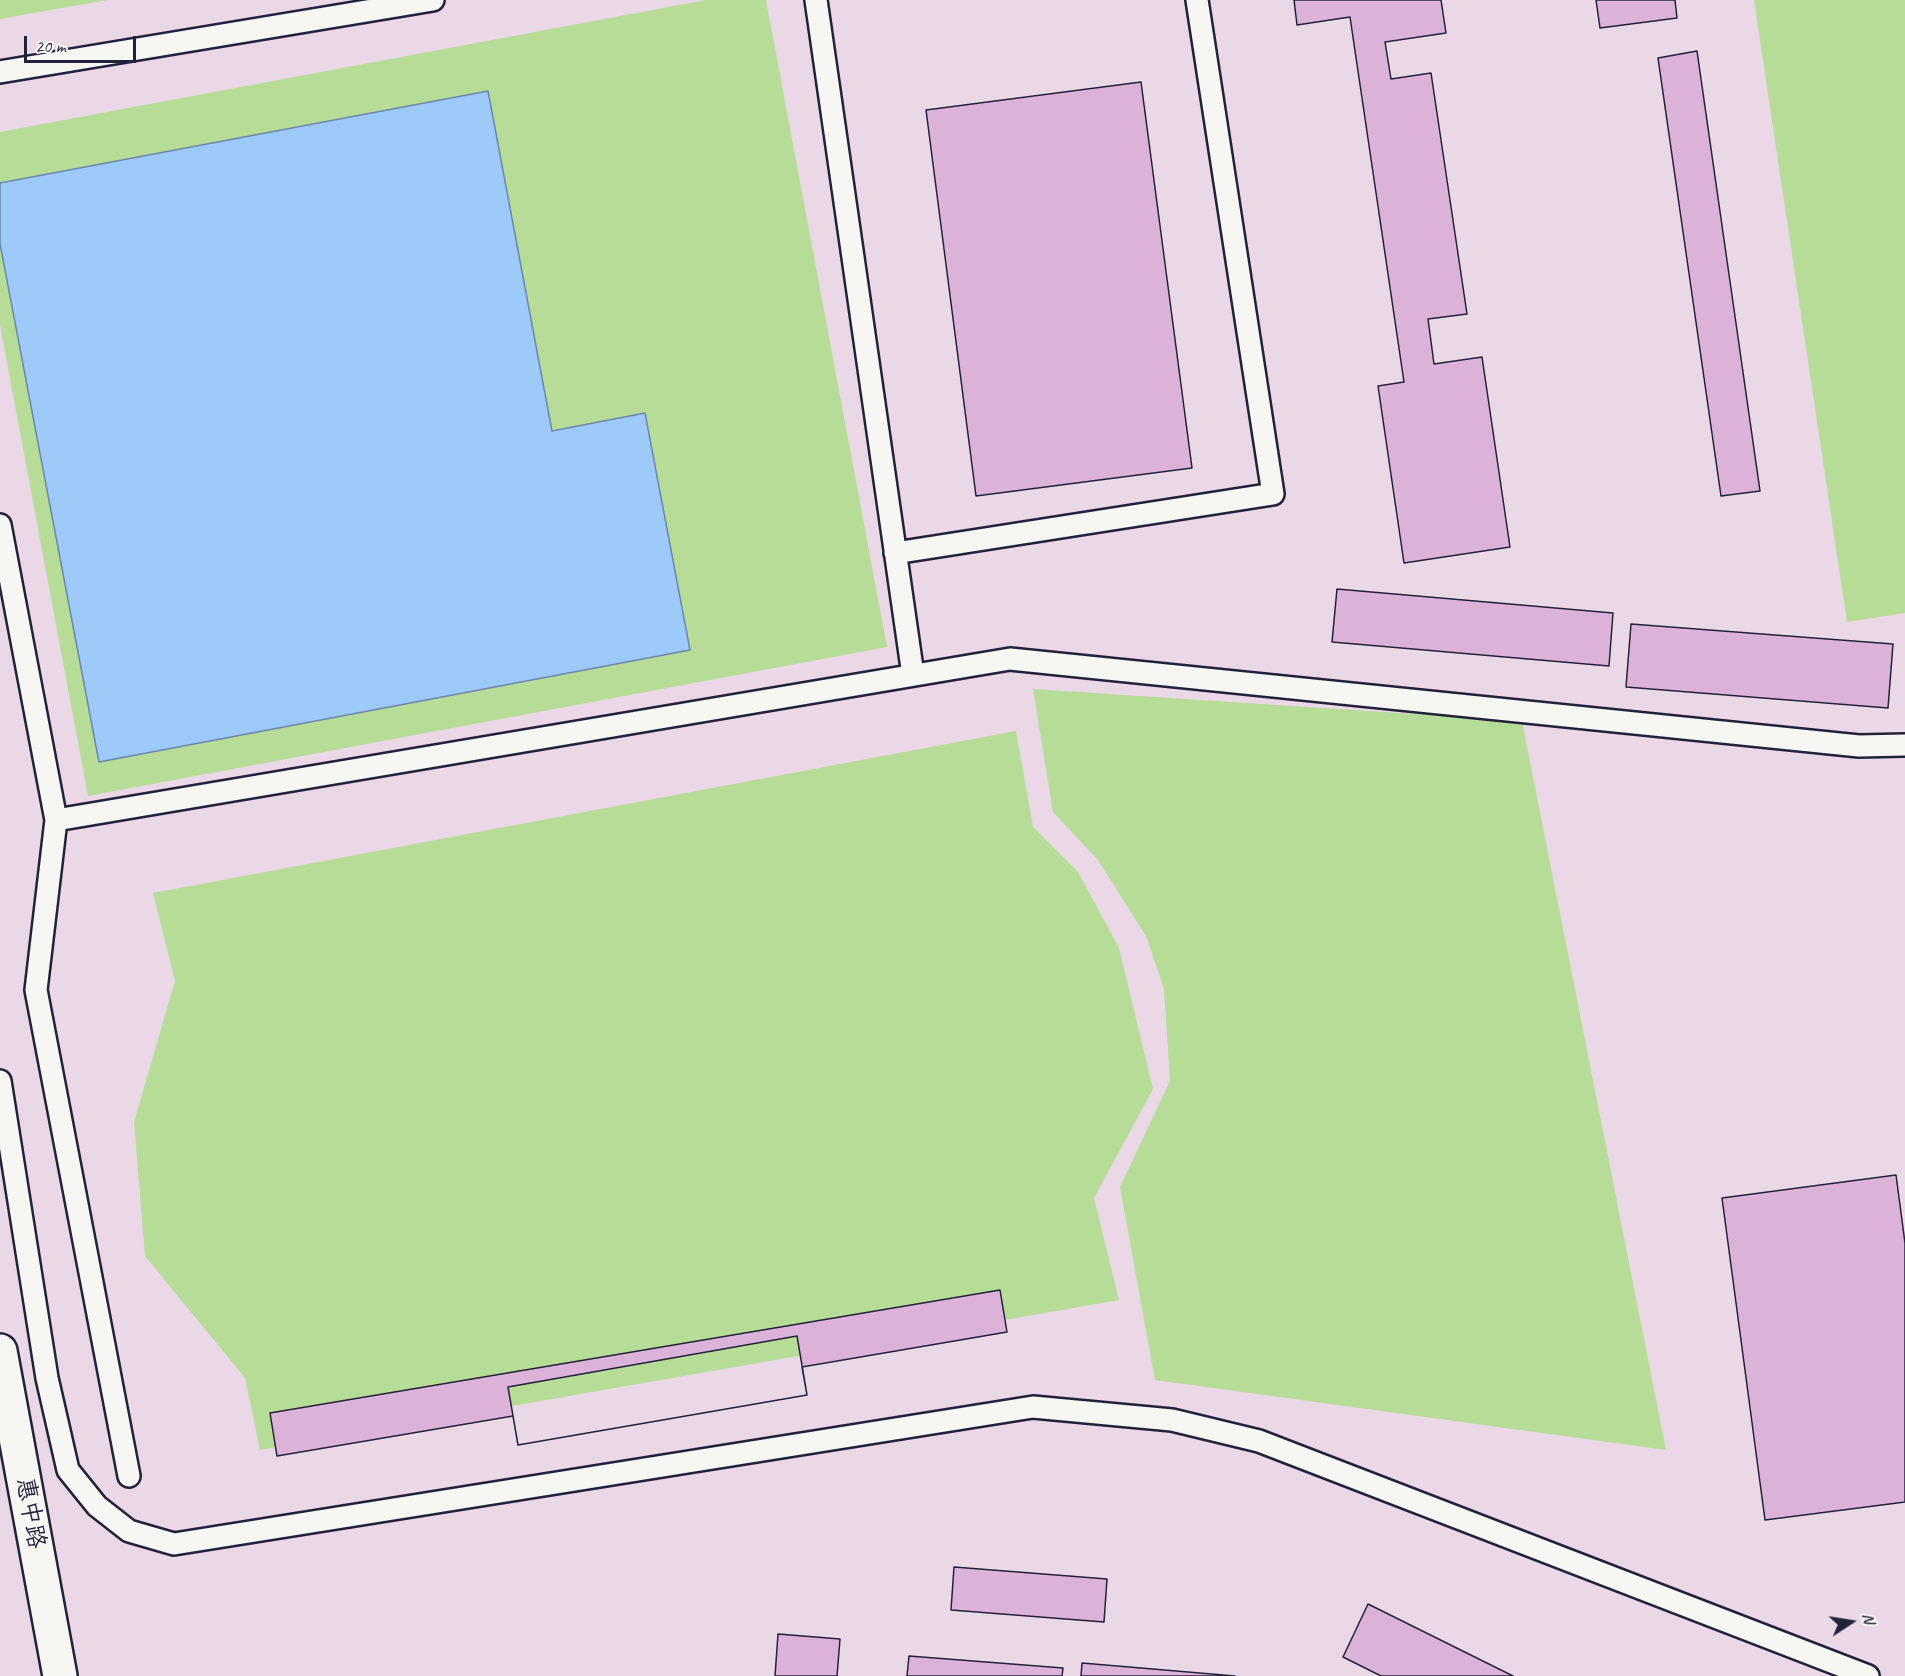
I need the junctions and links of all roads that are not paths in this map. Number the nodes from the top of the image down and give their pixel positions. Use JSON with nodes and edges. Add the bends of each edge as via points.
{"nodes":[{"id":1,"x":433,"y":0,"type":"edge"},
{"id":2,"x":816,"y":0,"type":"edge"},
{"id":3,"x":1197,"y":0,"type":"edge"},
{"id":4,"x":0,"y":72,"type":"edge"},
{"id":5,"x":0,"y":525,"type":"edge"},
{"id":6,"x":895,"y":553,"type":"junction"},
{"id":7,"x":913,"y":675,"type":"junction"},
{"id":8,"x":1905,"y":745,"type":"edge"},
{"id":9,"x":56,"y":820,"type":"junction"},
{"id":10,"x":0,"y":1081,"type":"edge"},
{"id":11,"x":0,"y":1351,"type":"edge"},
{"id":12,"x":129,"y":1476,"type":"dead end"},
{"id":13,"x":38,"y":1556,"type":"junction"},
{"id":14,"x":60,"y":1676,"type":"edge"},
{"id":15,"x":80,"y":1676,"type":"edge"},
{"id":16,"x":1868,"y":1676,"type":"edge"}],
"edges":[{"from":1,"to":4,"type":"lane"},
{"from":2,"to":6,"type":"lane"},
{"from":3,"to":6,"type":"lane","via":[[1273,494]]},
{"from":5,"to":9,"type":"lane"},
{"from":6,"to":7,"type":"lane"},
{"from":7,"to":8,"type":"lane","via":[[1010,659],[1858,746]]},
{"from":7,"to":9,"type":"lane"},
{"from":9,"to":12,"type":"lane","via":[[36,990]]},
{"from":10,"to":16,"type":"lane","via":[[47,1378],[68,1470],[97,1506],[129,1531],[174,1544],[1033,1407],[1172,1420],[1259,1441]]},
{"from":11,"to":13,"type":"street","name":"惠中路"},
{"from":13,"to":14,"type":"street","name":"惠中路"},
{"from":13,"to":15,"type":"street"}]}
